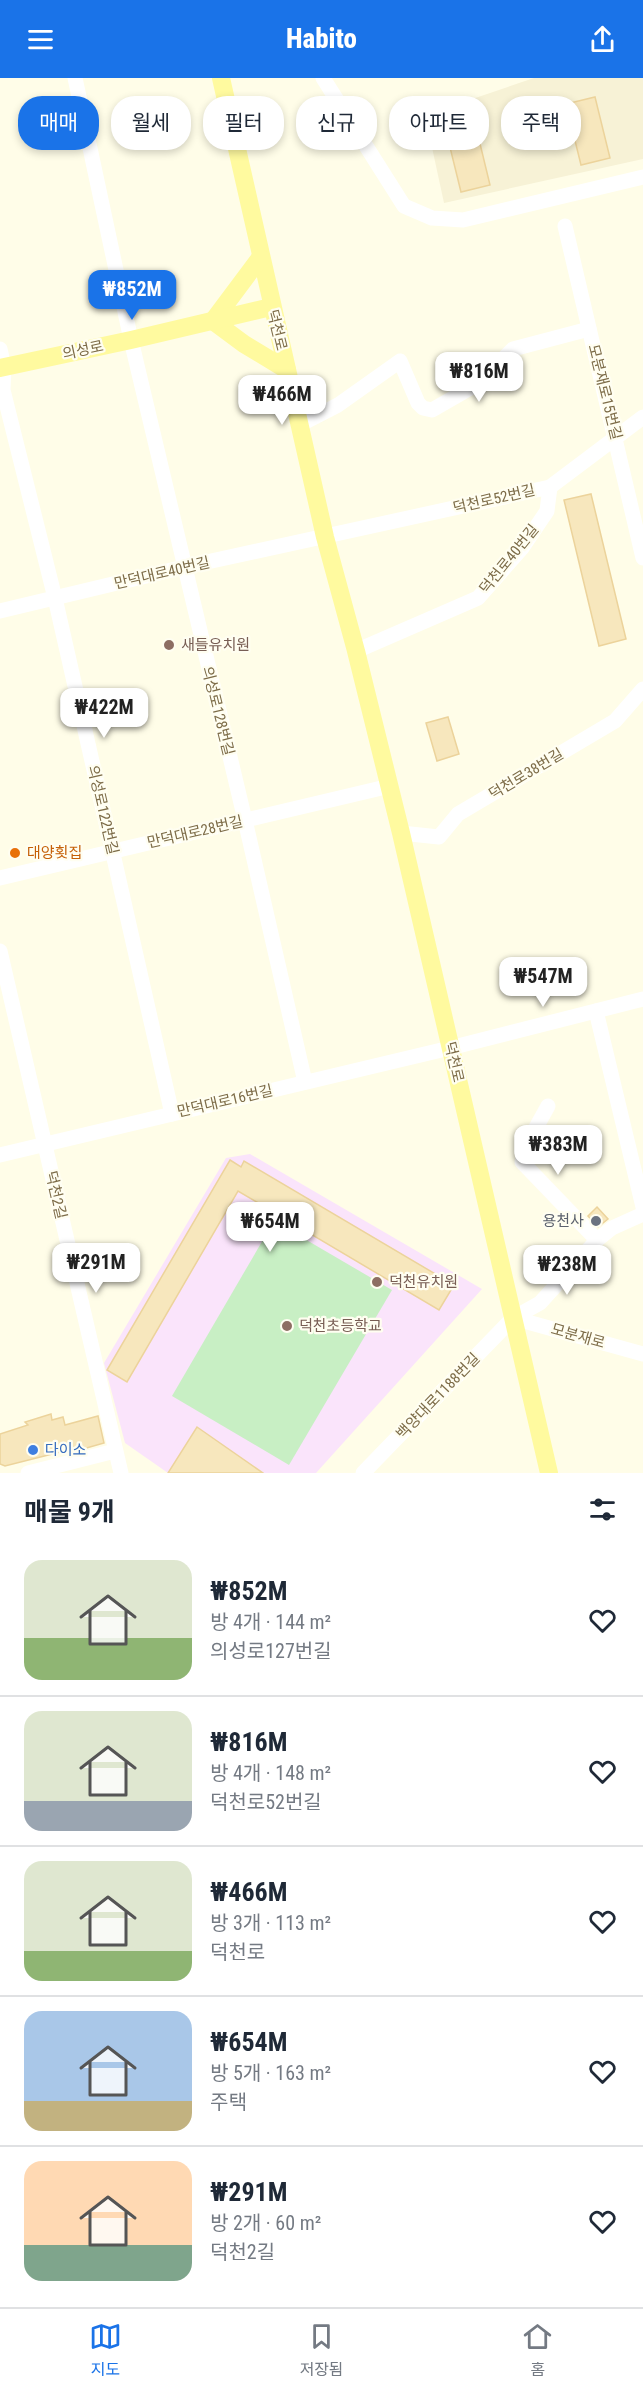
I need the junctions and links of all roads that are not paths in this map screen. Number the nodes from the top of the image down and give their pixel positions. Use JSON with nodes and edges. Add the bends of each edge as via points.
{"nodes":[{"id":1,"x":75,"y":78,"type":"edge"},
{"id":2,"x":221,"y":78,"type":"edge"},
{"id":3,"x":324,"y":78,"type":"edge"},
{"id":4,"x":643,"y":177,"type":"edge"},
{"id":5,"x":565,"y":226,"type":"dead end"},
{"id":6,"x":260,"y":258,"type":"junction"},
{"id":7,"x":271,"y":307,"type":"junction"},
{"id":8,"x":213,"y":321,"type":"junction"},
{"id":9,"x":589,"y":329,"type":"junction"},
{"id":10,"x":130,"y":340,"type":"junction"},
{"id":11,"x":1,"y":361,"type":"edge"},
{"id":12,"x":287,"y":370,"type":"junction"},
{"id":13,"x":643,"y":417,"type":"edge"},
{"id":14,"x":301,"y":424,"type":"junction"},
{"id":15,"x":616,"y":437,"type":"junction"},
{"id":16,"x":550,"y":487,"type":"junction"},
{"id":17,"x":325,"y":537,"type":"junction"},
{"id":18,"x":643,"y":558,"type":"edge"},
{"id":19,"x":184,"y":567,"type":"junction"},
{"id":20,"x":55,"y":598,"type":"junction"},
{"id":21,"x":0,"y":611,"type":"edge"},
{"id":22,"x":356,"y":651,"type":"junction"},
{"id":23,"x":643,"y":689,"type":"edge"},
{"id":24,"x":390,"y":786,"type":"junction"},
{"id":25,"x":245,"y":820,"type":"junction"},
{"id":26,"x":401,"y":832,"type":"junction"},
{"id":27,"x":113,"y":851,"type":"junction"},
{"id":28,"x":0,"y":878,"type":"edge"},
{"id":29,"x":0,"y":951,"type":"edge"},
{"id":30,"x":643,"y":999,"type":"edge"},
{"id":31,"x":596,"y":1011,"type":"junction"},
{"id":32,"x":450,"y":1048,"type":"junction"},
{"id":33,"x":305,"y":1082,"type":"junction"},
{"id":34,"x":548,"y":1106,"type":"dead end"},
{"id":35,"x":172,"y":1114,"type":"junction"},
{"id":36,"x":44,"y":1144,"type":"junction"},
{"id":37,"x":0,"y":1155,"type":"edge"},
{"id":38,"x":643,"y":1207,"type":"edge"},
{"id":39,"x":643,"y":1214,"type":"edge"},
{"id":40,"x":597,"y":1240,"type":"junction"},
{"id":41,"x":513,"y":1318,"type":"junction"},
{"id":42,"x":643,"y":1354,"type":"edge"},
{"id":43,"x":115,"y":1450,"type":"junction"},
{"id":44,"x":28,"y":1473,"type":"edge"},
{"id":45,"x":121,"y":1473,"type":"edge"},
{"id":46,"x":363,"y":1473,"type":"edge"},
{"id":47,"x":549,"y":1473,"type":"edge"}],
"edges":[{"from":1,"to":10,"type":"street","name":"의성로128번길"},
{"from":2,"to":6,"type":"main road","name":"덕천로"},
{"from":3,"to":4,"type":"street","via":[[404,206],[432,218],[463,220]]},
{"from":5,"to":9,"type":"street","name":"모분재로15번길"},
{"from":6,"to":7,"type":"main road","name":"덕천로"},
{"from":6,"to":8,"type":"main road"},
{"from":7,"to":8,"type":"main road","name":"의성로"},
{"from":7,"to":12,"type":"main road","name":"덕천로"},
{"from":8,"to":10,"type":"main road","name":"의성로"},
{"from":8,"to":12,"type":"main road"},
{"from":9,"to":14,"type":"street","via":[[513,349],[486,379],[432,410],[418,403],[400,361],[338,405]]},
{"from":9,"to":15,"type":"street","name":"모분재로15번길"},
{"from":10,"to":11,"type":"main road","name":"의성로"},
{"from":10,"to":19,"type":"street","name":"의성로128번길"},
{"from":11,"to":20,"type":"street","name":"의성로122번길","via":[[3,390]]},
{"from":12,"to":14,"type":"main road","name":"덕천로"},
{"from":13,"to":15,"type":"street","name":"덕천로52번길"},
{"from":14,"to":17,"type":"main road","name":"덕천로"},
{"from":15,"to":16,"type":"street","name":"덕천로52번길"},
{"from":15,"to":18,"type":"street","name":"모분재로15번길"},
{"from":16,"to":17,"type":"street","name":"덕천로52번길"},
{"from":16,"to":22,"type":"street","name":"덕천로40번길","via":[[548,511],[478,598]]},
{"from":17,"to":19,"type":"street","name":"만덕대로40번길"},
{"from":17,"to":22,"type":"main road","name":"덕천로"},
{"from":19,"to":20,"type":"street","name":"만덕대로40번길"},
{"from":19,"to":25,"type":"street","name":"의성로128번길"},
{"from":20,"to":21,"type":"street","name":"만덕대로40번길"},
{"from":20,"to":27,"type":"street","name":"의성로122번길"},
{"from":22,"to":24,"type":"main road","name":"덕천로"},
{"from":23,"to":26,"type":"street","name":"덕천로38번길","via":[[615,722],[458,814],[439,837]]},
{"from":24,"to":25,"type":"street","name":"만덕대로28번길"},
{"from":24,"to":26,"type":"main road","name":"덕천로"},
{"from":25,"to":27,"type":"street","name":"만덕대로28번길"},
{"from":25,"to":33,"type":"street","name":"의성로128번길"},
{"from":26,"to":32,"type":"main road","name":"덕천로"},
{"from":27,"to":28,"type":"street","name":"만덕대로28번길"},
{"from":27,"to":35,"type":"street","name":"의성로122번길"},
{"from":29,"to":36,"type":"street","name":"덕천2길"},
{"from":30,"to":31,"type":"street","name":"만덕대로16번길"},
{"from":31,"to":32,"type":"street","name":"만덕대로16번길"},
{"from":31,"to":38,"type":"street"},
{"from":32,"to":33,"type":"street","name":"만덕대로16번길"},
{"from":32,"to":41,"type":"main road","name":"덕천로"},
{"from":33,"to":35,"type":"street","name":"만덕대로16번길"},
{"from":34,"to":40,"type":"street","via":[[522,1162]]},
{"from":35,"to":36,"type":"street","name":"만덕대로16번길"},
{"from":36,"to":37,"type":"street","name":"만덕대로16번길"},
{"from":36,"to":43,"type":"street","name":"덕천2길"},
{"from":39,"to":40,"type":"street","name":"백양대로1188번길","via":[[612,1228]]},
{"from":40,"to":41,"type":"street","name":"백양대로1188번길","via":[[540,1303]]},
{"from":41,"to":42,"type":"street","name":"모분재로"},
{"from":41,"to":46,"type":"street","name":"백양대로1188번길"},
{"from":41,"to":47,"type":"main road","name":"덕천로"},
{"from":43,"to":44,"type":"street"},
{"from":43,"to":45,"type":"street","name":"덕천2길"}]}
